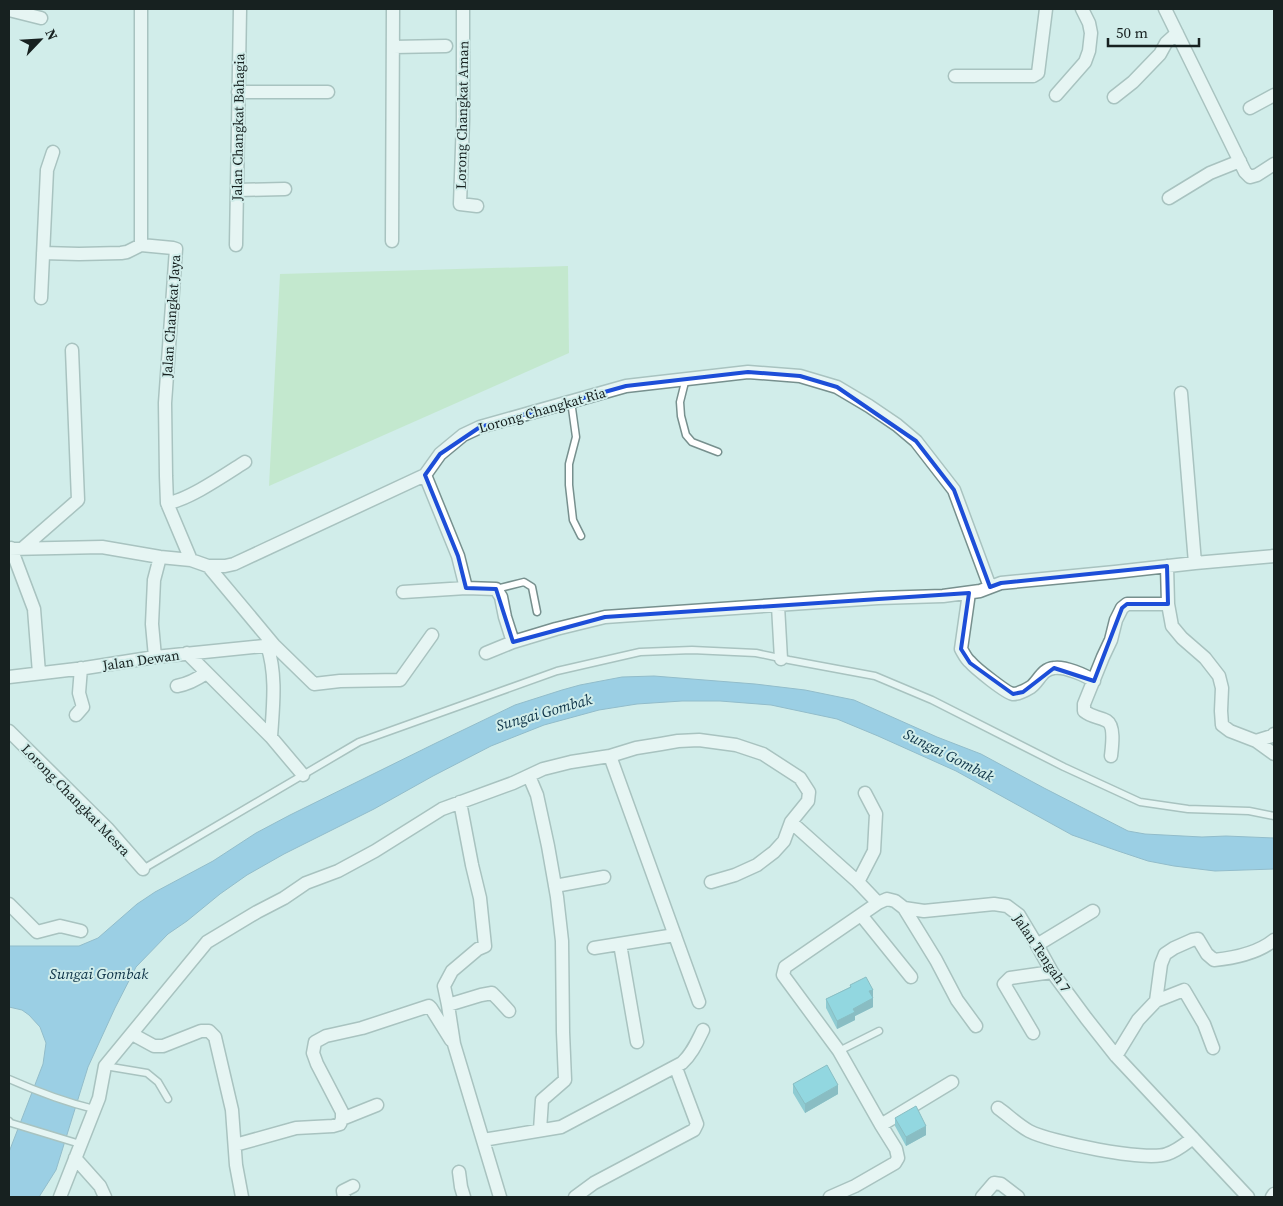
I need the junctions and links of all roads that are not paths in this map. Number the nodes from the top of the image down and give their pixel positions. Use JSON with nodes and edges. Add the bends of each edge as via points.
{"nodes":[{"id":1,"x":141,"y":9,"type":"edge"},
{"id":2,"x":240,"y":9,"type":"edge"},
{"id":3,"x":393,"y":9,"type":"edge"},
{"id":4,"x":464,"y":9,"type":"edge"},
{"id":5,"x":1046,"y":9,"type":"edge"},
{"id":6,"x":1082,"y":9,"type":"edge"},
{"id":7,"x":1165,"y":9,"type":"edge"},
{"id":8,"x":9,"y":10,"type":"edge"},
{"id":9,"x":40,"y":18,"type":"dead end"},
{"id":10,"x":1178,"y":33,"type":"junction"},
{"id":11,"x":446,"y":46,"type":"dead end"},
{"id":12,"x":393,"y":47,"type":"junction"},
{"id":13,"x":955,"y":76,"type":"dead end"},
{"id":14,"x":238,"y":92,"type":"junction"},
{"id":15,"x":328,"y":92,"type":"dead end"},
{"id":16,"x":1056,"y":95,"type":"dead end"},
{"id":17,"x":1274,"y":95,"type":"edge"},
{"id":18,"x":1114,"y":97,"type":"dead end"},
{"id":19,"x":1250,"y":108,"type":"dead end"},
{"id":20,"x":54,"y":152,"type":"dead end"},
{"id":21,"x":1240,"y":161,"type":"junction"},
{"id":22,"x":1274,"y":164,"type":"edge"},
{"id":23,"x":285,"y":189,"type":"dead end"},
{"id":24,"x":237,"y":190,"type":"junction"},
{"id":25,"x":1169,"y":198,"type":"dead end"},
{"id":26,"x":476,"y":206,"type":"dead end"},
{"id":27,"x":392,"y":241,"type":"dead end"},
{"id":28,"x":141,"y":245,"type":"junction"},
{"id":29,"x":236,"y":245,"type":"dead end"},
{"id":30,"x":43,"y":253,"type":"junction"},
{"id":31,"x":41,"y":298,"type":"dead end"},
{"id":32,"x":72,"y":350,"type":"dead end"},
{"id":33,"x":686,"y":378,"type":"junction"},
{"id":34,"x":1181,"y":393,"type":"dead end"},
{"id":35,"x":571,"y":401,"type":"junction"},
{"id":36,"x":718,"y":452,"type":"dead end"},
{"id":37,"x":245,"y":462,"type":"dead end"},
{"id":38,"x":425,"y":475,"type":"junction"},
{"id":39,"x":168,"y":503,"type":"junction"},
{"id":40,"x":581,"y":536,"type":"dead end"},
{"id":41,"x":14,"y":549,"type":"edge"},
{"id":42,"x":1274,"y":556,"type":"edge"},
{"id":43,"x":160,"y":557,"type":"junction"},
{"id":44,"x":191,"y":560,"type":"junction"},
{"id":45,"x":1195,"y":563,"type":"junction"},
{"id":46,"x":208,"y":566,"type":"junction"},
{"id":47,"x":1167,"y":566,"type":"junction"},
{"id":48,"x":990,"y":587,"type":"junction"},
{"id":49,"x":466,"y":588,"type":"junction"},
{"id":50,"x":496,"y":589,"type":"junction"},
{"id":51,"x":403,"y":592,"type":"dead end"},
{"id":52,"x":969,"y":593,"type":"junction"},
{"id":53,"x":1168,"y":604,"type":"junction"},
{"id":54,"x":778,"y":606,"type":"junction"},
{"id":55,"x":537,"y":612,"type":"dead end"},
{"id":56,"x":432,"y":636,"type":"dead end"},
{"id":57,"x":513,"y":642,"type":"junction"},
{"id":58,"x":271,"y":645,"type":"junction"},
{"id":59,"x":486,"y":653,"type":"dead end"},
{"id":60,"x":186,"y":654,"type":"junction"},
{"id":61,"x":155,"y":657,"type":"junction"},
{"id":62,"x":781,"y":659,"type":"junction"},
{"id":63,"x":81,"y":668,"type":"junction"},
{"id":64,"x":206,"y":672,"type":"junction"},
{"id":65,"x":39,"y":673,"type":"junction"},
{"id":66,"x":9,"y":677,"type":"edge"},
{"id":67,"x":1094,"y":680,"type":"junction"},
{"id":68,"x":177,"y":686,"type":"dead end"},
{"id":69,"x":76,"y":715,"type":"dead end"},
{"id":70,"x":9,"y":731,"type":"edge"},
{"id":71,"x":1274,"y":734,"type":"edge"},
{"id":72,"x":271,"y":737,"type":"junction"},
{"id":73,"x":1256,"y":741,"type":"junction"},
{"id":74,"x":1274,"y":754,"type":"edge"},
{"id":75,"x":610,"y":756,"type":"junction"},
{"id":76,"x":1112,"y":756,"type":"dead end"},
{"id":77,"x":303,"y":775,"type":"junction"},
{"id":78,"x":529,"y":776,"type":"junction"},
{"id":79,"x":865,"y":793,"type":"dead end"},
{"id":80,"x":460,"y":802,"type":"junction"},
{"id":81,"x":1274,"y":816,"type":"edge"},
{"id":82,"x":791,"y":822,"type":"junction"},
{"id":83,"x":142,"y":869,"type":"joint"},
{"id":84,"x":604,"y":877,"type":"dead end"},
{"id":85,"x":712,"y":882,"type":"dead end"},
{"id":86,"x":858,"y":882,"type":"junction"},
{"id":87,"x":555,"y":886,"type":"junction"},
{"id":88,"x":878,"y":903,"type":"junction"},
{"id":89,"x":9,"y":904,"type":"edge"},
{"id":90,"x":904,"y":908,"type":"junction"},
{"id":91,"x":1093,"y":911,"type":"dead end"},
{"id":92,"x":861,"y":915,"type":"junction"},
{"id":93,"x":81,"y":931,"type":"dead end"},
{"id":94,"x":675,"y":935,"type":"junction"},
{"id":95,"x":1274,"y":940,"type":"edge"},
{"id":96,"x":620,"y":944,"type":"junction"},
{"id":97,"x":1037,"y":945,"type":"junction"},
{"id":98,"x":594,"y":948,"type":"dead end"},
{"id":99,"x":1052,"y":972,"type":"junction"},
{"id":100,"x":910,"y":977,"type":"dead end"},
{"id":101,"x":1156,"y":1001,"type":"junction"},
{"id":102,"x":699,"y":1002,"type":"dead end"},
{"id":103,"x":448,"y":1005,"type":"junction"},
{"id":104,"x":509,"y":1012,"type":"dead end"},
{"id":105,"x":976,"y":1026,"type":"dead end"},
{"id":106,"x":703,"y":1030,"type":"dead end"},
{"id":107,"x":879,"y":1031,"type":"dead end"},
{"id":108,"x":1033,"y":1033,"type":"dead end"},
{"id":109,"x":132,"y":1034,"type":"junction"},
{"id":110,"x":637,"y":1042,"type":"dead end"},
{"id":111,"x":454,"y":1044,"type":"junction"},
{"id":112,"x":1213,"y":1048,"type":"dead end"},
{"id":113,"x":839,"y":1051,"type":"junction"},
{"id":114,"x":1116,"y":1056,"type":"junction"},
{"id":115,"x":105,"y":1066,"type":"junction"},
{"id":116,"x":676,"y":1068,"type":"junction"},
{"id":117,"x":10,"y":1080,"type":"edge"},
{"id":118,"x":952,"y":1082,"type":"dead end"},
{"id":119,"x":168,"y":1099,"type":"dead end"},
{"id":120,"x":377,"y":1105,"type":"dead end"},
{"id":121,"x":998,"y":1108,"type":"dead end"},
{"id":122,"x":94,"y":1109,"type":"junction"},
{"id":123,"x":342,"y":1119,"type":"junction"},
{"id":124,"x":12,"y":1122,"type":"edge"},
{"id":125,"x":881,"y":1125,"type":"junction"},
{"id":126,"x":540,"y":1130,"type":"junction"},
{"id":127,"x":1193,"y":1138,"type":"junction"},
{"id":128,"x":483,"y":1140,"type":"junction"},
{"id":129,"x":76,"y":1143,"type":"junction"},
{"id":130,"x":235,"y":1146,"type":"junction"},
{"id":131,"x":75,"y":1158,"type":"junction"},
{"id":132,"x":459,"y":1172,"type":"dead end"},
{"id":133,"x":353,"y":1186,"type":"dead end"},
{"id":134,"x":1274,"y":1194,"type":"edge"},
{"id":135,"x":60,"y":1197,"type":"edge"},
{"id":136,"x":105,"y":1197,"type":"edge"},
{"id":137,"x":242,"y":1197,"type":"edge"},
{"id":138,"x":344,"y":1197,"type":"edge"},
{"id":139,"x":464,"y":1197,"type":"edge"},
{"id":140,"x":500,"y":1197,"type":"edge"},
{"id":141,"x":575,"y":1197,"type":"edge"},
{"id":142,"x":830,"y":1197,"type":"edge"},
{"id":143,"x":982,"y":1197,"type":"edge"},
{"id":144,"x":1018,"y":1197,"type":"edge"},
{"id":145,"x":1248,"y":1197,"type":"edge"},
{"id":146,"x":1272,"y":1197,"type":"edge"}],
"edges":[{"from":1,"to":28,"type":"street"},
{"from":2,"to":14,"type":"street","name":"Jalan Changkat Bahagia"},
{"from":3,"to":12,"type":"street"},
{"from":4,"to":26,"type":"street","name":"Lorong Changkat Aman","via":[[460,204]]},
{"from":5,"to":13,"type":"street","via":[[1038,73],[1033,76]]},
{"from":6,"to":16,"type":"street","via":[[1091,33],[1086,62]]},
{"from":7,"to":10,"type":"street"},
{"from":8,"to":9,"type":"street"},
{"from":10,"to":18,"type":"street","via":[[1133,82]]},
{"from":10,"to":21,"type":"street"},
{"from":11,"to":12,"type":"street"},
{"from":12,"to":27,"type":"street"},
{"from":14,"to":15,"type":"street"},
{"from":14,"to":24,"type":"street","name":"Jalan Changkat Bahagia"},
{"from":17,"to":19,"type":"street"},
{"from":20,"to":30,"type":"street","via":[[47,170]]},
{"from":21,"to":22,"type":"street","via":[[1250,177]]},
{"from":21,"to":25,"type":"street","via":[[1210,173]]},
{"from":23,"to":24,"type":"street"},
{"from":24,"to":29,"type":"street","name":"Jalan Changkat Bahagia"},
{"from":28,"to":30,"type":"street","via":[[121,253]]},
{"from":28,"to":39,"type":"street","name":"Jalan Changkat Jaya","via":[[176,249],[165,403]]},
{"from":30,"to":31,"type":"street"},
{"from":32,"to":41,"type":"street","via":[[78,500]]},
{"from":33,"to":35,"type":"street","name":"Lorong Changkat Ria","via":[[626,386]]},
{"from":33,"to":36,"type":"lane","via":[[680,402],[686,435],[692,442]]},
{"from":33,"to":48,"type":"street","name":"Lorong Changkat Ria","via":[[748,372],[800,376],[837,388],[897,425],[916,441],[954,490]]},
{"from":34,"to":45,"type":"street"},
{"from":35,"to":38,"type":"street","name":"Lorong Changkat Ria","via":[[501,420],[464,435],[440,454]]},
{"from":35,"to":40,"type":"lane","via":[[576,437],[569,485],[573,520]]},
{"from":37,"to":39,"type":"street","via":[[198,490]]},
{"from":38,"to":46,"type":"street","name":"Lorong Changkat Ria","via":[[234,564]]},
{"from":38,"to":49,"type":"street","via":[[458,556]]},
{"from":39,"to":44,"type":"street","name":"Jalan Changkat Jaya"},
{"from":41,"to":43,"type":"street","name":"Lorong Changkat Ria","via":[[102,548]]},
{"from":41,"to":65,"type":"street","via":[[34,610]]},
{"from":42,"to":45,"type":"street"},
{"from":43,"to":44,"type":"street","name":"Lorong Changkat Ria"},
{"from":43,"to":61,"type":"street","via":[[154,580],[152,624]]},
{"from":44,"to":46,"type":"street","name":"Lorong Changkat Ria"},
{"from":45,"to":47,"type":"street"},
{"from":46,"to":58,"type":"street"},
{"from":47,"to":48,"type":"street","via":[[1006,582]]},
{"from":47,"to":53,"type":"street"},
{"from":48,"to":52,"type":"street"},
{"from":49,"to":50,"type":"street"},
{"from":49,"to":51,"type":"street"},
{"from":50,"to":55,"type":"lane","via":[[524,582],[532,587]]},
{"from":50,"to":57,"type":"street"},
{"from":52,"to":54,"type":"street"},
{"from":52,"to":67,"type":"street","via":[[961,650],[970,663],[1004,690],[1013,694],[1023,692],[1043,672],[1054,668]]},
{"from":53,"to":67,"type":"street","via":[[1127,604],[1122,608]]},
{"from":53,"to":73,"type":"street","via":[[1172,626],[1219,676],[1222,725]]},
{"from":54,"to":57,"type":"street","via":[[605,617]]},
{"from":54,"to":62,"type":"street"},
{"from":56,"to":58,"type":"street","via":[[400,680],[314,684]]},
{"from":57,"to":59,"type":"street"},
{"from":58,"to":60,"type":"street","name":"Jalan Dewan"},
{"from":58,"to":72,"type":"street","via":[[274,691]]},
{"from":60,"to":61,"type":"street","name":"Jalan Dewan"},
{"from":60,"to":64,"type":"street"},
{"from":61,"to":63,"type":"street","name":"Jalan Dewan"},
{"from":62,"to":77,"type":"lane","via":[[756,653],[640,652],[557,670],[359,742]]},
{"from":62,"to":81,"type":"lane","via":[[875,676],[932,700],[1140,802]]},
{"from":63,"to":65,"type":"street","name":"Jalan Dewan"},
{"from":63,"to":69,"type":"street","via":[[83,707]]},
{"from":64,"to":68,"type":"street","via":[[188,684]]},
{"from":64,"to":72,"type":"street"},
{"from":65,"to":66,"type":"street","name":"Jalan Dewan"},
{"from":67,"to":76,"type":"street","via":[[1084,710],[1111,724]]},
{"from":70,"to":83,"type":"street","name":"Lorong Changkat Mesra","via":[[107,828]]},
{"from":71,"to":73,"type":"street"},
{"from":72,"to":77,"type":"street"},
{"from":73,"to":74,"type":"street"},
{"from":75,"to":78,"type":"street","via":[[542,769]]},
{"from":75,"to":82,"type":"street","via":[[678,740],[736,745],[763,754],[800,778],[809,792],[808,801]]},
{"from":75,"to":94,"type":"street"},
{"from":77,"to":83,"type":"lane"},
{"from":78,"to":80,"type":"street"},
{"from":78,"to":87,"type":"street","via":[[537,795]]},
{"from":79,"to":86,"type":"street","via":[[876,814],[874,852]]},
{"from":80,"to":103,"type":"street","via":[[480,898],[485,946],[452,971],[444,986]]},
{"from":80,"to":109,"type":"street","via":[[442,808],[375,851],[345,868],[306,883],[206,942]]},
{"from":82,"to":85,"type":"street","via":[[784,841],[758,865]]},
{"from":82,"to":86,"type":"street"},
{"from":84,"to":87,"type":"street"},
{"from":86,"to":88,"type":"street"},
{"from":87,"to":126,"type":"street","via":[[562,940],[565,1080],[542,1100]]},
{"from":88,"to":90,"type":"street","name":"Jalan Tengah 7","via":[[895,900]]},
{"from":88,"to":92,"type":"street"},
{"from":89,"to":93,"type":"street","via":[[37,932],[60,926]]},
{"from":90,"to":97,"type":"street","name":"Jalan Tengah 7","via":[[1008,906],[1019,914]]},
{"from":90,"to":105,"type":"street","via":[[957,1000]]},
{"from":91,"to":97,"type":"street"},
{"from":92,"to":100,"type":"street"},
{"from":92,"to":113,"type":"street","via":[[785,967],[783,975]]},
{"from":94,"to":96,"type":"street"},
{"from":94,"to":102,"type":"street"},
{"from":95,"to":101,"type":"street","via":[[1247,954],[1214,960],[1206,954],[1198,939],[1174,948],[1165,954],[1161,964]]},
{"from":96,"to":98,"type":"street"},
{"from":96,"to":110,"type":"street"},
{"from":97,"to":99,"type":"street","name":"Jalan Tengah 7"},
{"from":99,"to":108,"type":"street","via":[[1010,978],[1004,984]]},
{"from":99,"to":114,"type":"street","name":"Jalan Tengah 7"},
{"from":101,"to":112,"type":"street","via":[[1184,990],[1204,1024]]},
{"from":101,"to":114,"type":"street","via":[[1138,1020]]},
{"from":103,"to":104,"type":"street","via":[[492,993]]},
{"from":103,"to":111,"type":"street"},
{"from":106,"to":116,"type":"street","via":[[688,1058]]},
{"from":107,"to":113,"type":"lane"},
{"from":109,"to":115,"type":"street"},
{"from":109,"to":130,"type":"street","via":[[154,1046],[163,1046],[201,1031],[209,1031],[215,1037],[232,1110]]},
{"from":111,"to":123,"type":"street","via":[[428,1006],[315,1042],[313,1053],[342,1112]]},
{"from":111,"to":128,"type":"street"},
{"from":113,"to":125,"type":"street"},
{"from":114,"to":127,"type":"street","name":"Jalan Tengah 7"},
{"from":115,"to":119,"type":"lane","via":[[147,1073],[158,1082]]},
{"from":115,"to":122,"type":"street"},
{"from":116,"to":126,"type":"street","via":[[561,1127]]},
{"from":116,"to":141,"type":"street","via":[[697,1124],[694,1130],[594,1183]]},
{"from":117,"to":122,"type":"lane"},
{"from":118,"to":125,"type":"street"},
{"from":120,"to":123,"type":"street"},
{"from":121,"to":127,"type":"street","via":[[1036,1134],[1126,1154],[1167,1155]]},
{"from":122,"to":129,"type":"street"},
{"from":123,"to":130,"type":"street","via":[[340,1124],[333,1126],[296,1128]]},
{"from":124,"to":129,"type":"lane"},
{"from":125,"to":142,"type":"street","via":[[896,1149],[898,1158],[895,1163]]},
{"from":126,"to":128,"type":"street"},
{"from":127,"to":145,"type":"street","name":"Jalan Tengah 7"},
{"from":128,"to":140,"type":"street"},
{"from":129,"to":131,"type":"street"},
{"from":130,"to":137,"type":"street"},
{"from":131,"to":135,"type":"street"},
{"from":131,"to":136,"type":"street","via":[[100,1186]]},
{"from":132,"to":139,"type":"street"},
{"from":133,"to":138,"type":"street","via":[[344,1191]]},
{"from":134,"to":146,"type":"street"},
{"from":143,"to":144,"type":"street","via":[[994,1183],[1001,1184]]}]}
